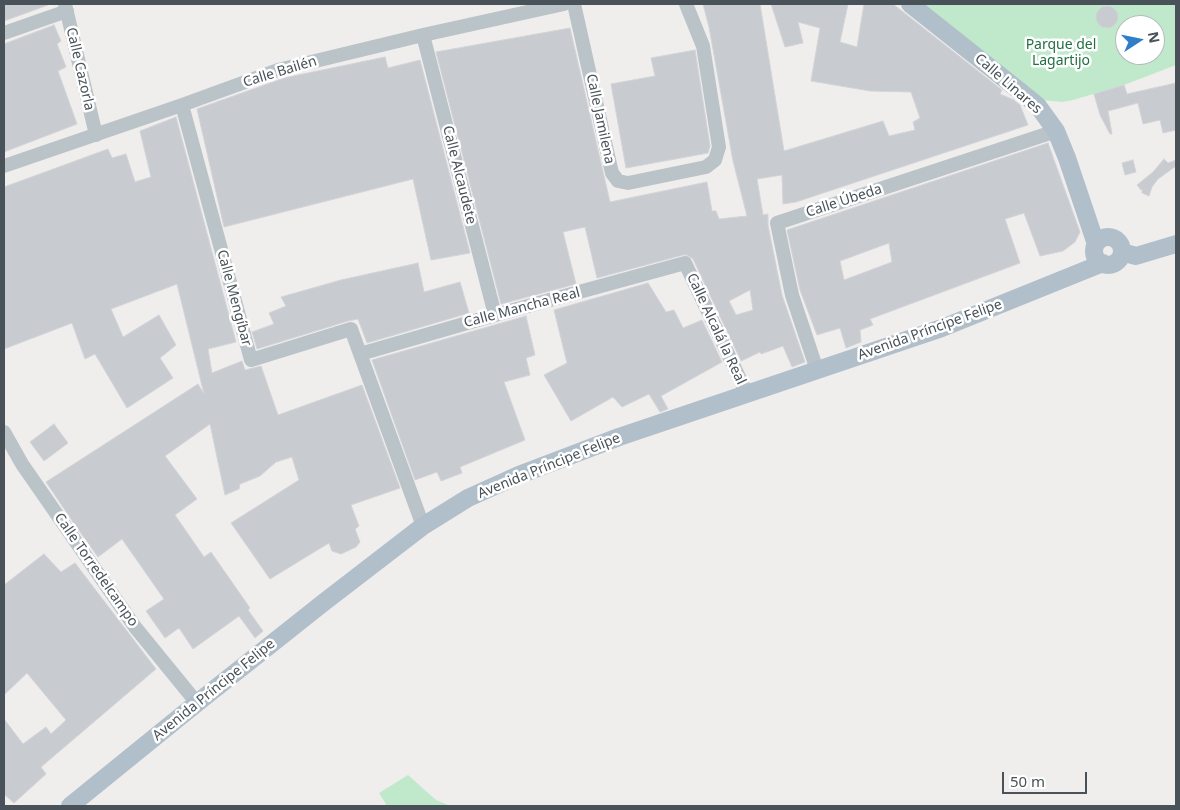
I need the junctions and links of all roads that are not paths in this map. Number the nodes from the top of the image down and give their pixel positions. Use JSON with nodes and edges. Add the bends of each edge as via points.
{"nodes":[{"id":1,"x":564,"y":4,"type":"edge"},
{"id":2,"x":574,"y":4,"type":"edge"},
{"id":3,"x":686,"y":4,"type":"edge"},
{"id":4,"x":910,"y":4,"type":"edge"},
{"id":5,"x":66,"y":8,"type":"edge"},
{"id":6,"x":4,"y":33,"type":"edge"},
{"id":7,"x":423,"y":34,"type":"junction"},
{"id":8,"x":182,"y":105,"type":"junction"},
{"id":9,"x":1056,"y":131,"type":"junction"},
{"id":10,"x":96,"y":134,"type":"junction"},
{"id":11,"x":4,"y":166,"type":"edge"},
{"id":12,"x":1096,"y":244,"type":"junction"},
{"id":13,"x":1176,"y":244,"type":"edge"},
{"id":14,"x":1122,"y":252,"type":"junction"},
{"id":15,"x":685,"y":263,"type":"joint"},
{"id":16,"x":1103,"y":263,"type":"junction"},
{"id":17,"x":495,"y":314,"type":"junction"},
{"id":18,"x":360,"y":354,"type":"junction"},
{"id":19,"x":816,"y":370,"type":"junction"},
{"id":20,"x":746,"y":394,"type":"junction"},
{"id":21,"x":4,"y":432,"type":"edge"},
{"id":22,"x":423,"y":526,"type":"junction"},
{"id":23,"x":196,"y":703,"type":"junction"},
{"id":24,"x":70,"y":806,"type":"edge"}],
"edges":[{"from":1,"to":7,"type":"street","name":"Calle Bailén"},
{"from":2,"to":3,"type":"street","name":"Calle Jamilena","via":[[612,173],[618,181],[628,183],[706,167],[715,160],[719,146],[703,46]]},
{"from":4,"to":9,"type":"main road","name":"Calle Linares","via":[[1038,106]]},
{"from":5,"to":6,"type":"street"},
{"from":5,"to":10,"type":"street","name":"Calle Cazorla"},
{"from":7,"to":8,"type":"street","name":"Calle Bailén","via":[[278,70]]},
{"from":7,"to":17,"type":"street","name":"Calle Alcaudete"},
{"from":8,"to":10,"type":"street","name":"Calle Bailén"},
{"from":8,"to":18,"type":"street","name":"Calle Mengíbar","via":[[251,360],[351,329]]},
{"from":9,"to":12,"type":"main road","name":"Calle Linares"},
{"from":9,"to":19,"type":"street","name":"Calle Úbeda","via":[[777,223],[792,295]]},
{"from":10,"to":11,"type":"street","name":"Calle Bailén"},
{"from":12,"to":14,"type":"main road","via":[[1103,238],[1112,238],[1120,243]]},
{"from":12,"to":16,"type":"main road","via":[[1095,254]]},
{"from":13,"to":14,"type":"main road","via":[[1136,256]]},
{"from":14,"to":16,"type":"main road","via":[[1115,262]]},
{"from":15,"to":17,"type":"street","name":"Calle Mancha Real"},
{"from":15,"to":20,"type":"street","name":"Calle Alcalá la Real"},
{"from":16,"to":19,"type":"main road","name":"Avenida Príncipe Felipe","via":[[942,328]]},
{"from":17,"to":18,"type":"street","name":"Calle Mancha Real"},
{"from":18,"to":22,"type":"street","name":"Calle Mengíbar"},
{"from":19,"to":20,"type":"main road","name":"Avenida Príncipe Felipe"},
{"from":20,"to":22,"type":"main road","name":"Avenida Príncipe Felipe","via":[[519,475],[468,498]]},
{"from":21,"to":23,"type":"street","name":"Calle Torredelcampo","via":[[22,464],[135,627]]},
{"from":22,"to":23,"type":"main road","name":"Avenida Príncipe Felipe"},
{"from":23,"to":24,"type":"main road","name":"Avenida Príncipe Felipe"}]}
